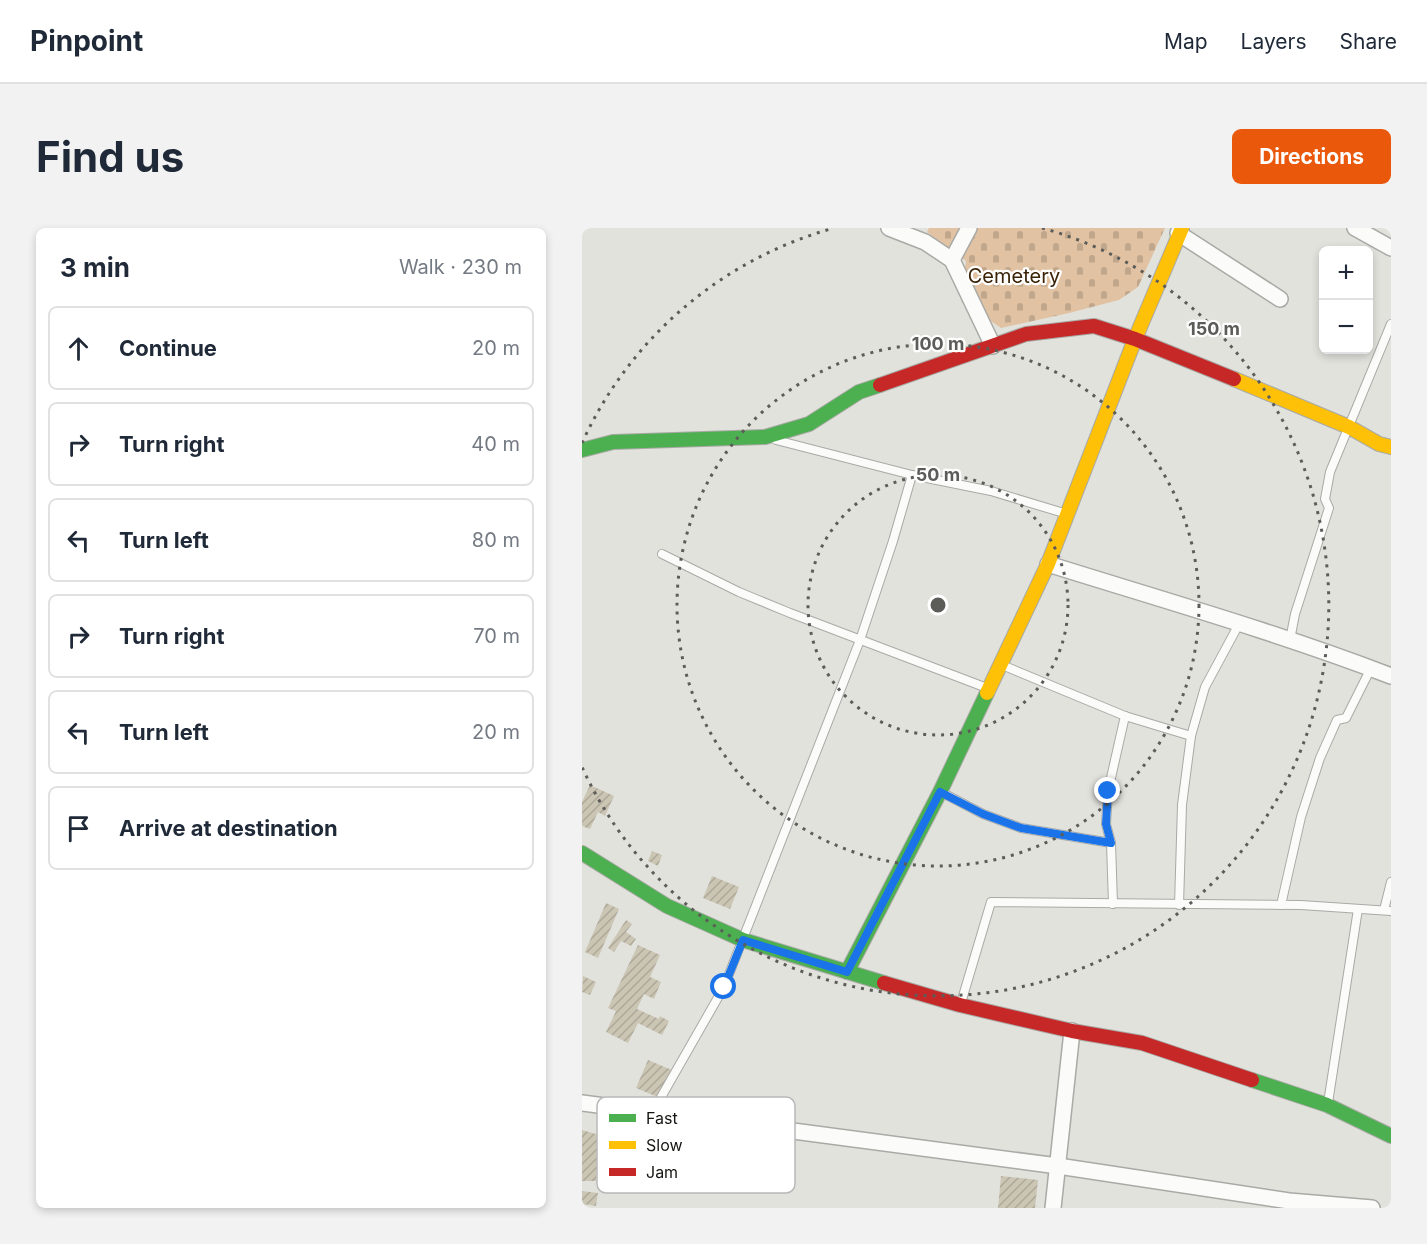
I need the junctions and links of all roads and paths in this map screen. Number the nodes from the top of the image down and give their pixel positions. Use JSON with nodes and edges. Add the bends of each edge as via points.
{"nodes":[{"id":1,"x":889,"y":228,"type":"edge"},
{"id":2,"x":969,"y":228,"type":"edge"},
{"id":3,"x":1355,"y":228,"type":"edge"},
{"id":4,"x":1180,"y":231,"type":"edge"},
{"id":5,"x":1391,"y":248,"type":"edge"},
{"id":6,"x":952,"y":260,"type":"junction"},
{"id":7,"x":1280,"y":299,"type":"dead end"},
{"id":8,"x":1391,"y":324,"type":"edge"},
{"id":9,"x":1135,"y":339,"type":"junction"},
{"id":10,"x":993,"y":346,"type":"junction"},
{"id":11,"x":1349,"y":427,"type":"junction"},
{"id":12,"x":765,"y":437,"type":"junction"},
{"id":13,"x":1391,"y":447,"type":"edge"},
{"id":14,"x":582,"y":450,"type":"edge"},
{"id":15,"x":912,"y":475,"type":"junction"},
{"id":16,"x":1068,"y":514,"type":"junction"},
{"id":17,"x":662,"y":554,"type":"dead end"},
{"id":18,"x":1048,"y":564,"type":"junction"},
{"id":19,"x":1239,"y":624,"type":"junction"},
{"id":20,"x":860,"y":640,"type":"junction"},
{"id":21,"x":1290,"y":640,"type":"junction"},
{"id":22,"x":1000,"y":665,"type":"junction"},
{"id":23,"x":1371,"y":668,"type":"junction"},
{"id":24,"x":1391,"y":675,"type":"edge"},
{"id":25,"x":989,"y":689,"type":"junction"},
{"id":26,"x":1125,"y":716,"type":"junction"},
{"id":27,"x":1191,"y":736,"type":"junction"},
{"id":28,"x":940,"y":792,"type":"junction"},
{"id":29,"x":1111,"y":843,"type":"junction"},
{"id":30,"x":582,"y":853,"type":"edge"},
{"id":31,"x":1391,"y":882,"type":"edge"},
{"id":32,"x":1113,"y":904,"type":"junction"},
{"id":33,"x":1179,"y":905,"type":"junction"},
{"id":34,"x":1281,"y":905,"type":"junction"},
{"id":35,"x":1358,"y":909,"type":"junction"},
{"id":36,"x":1387,"y":910,"type":"edge"},
{"id":37,"x":743,"y":940,"type":"junction"},
{"id":38,"x":847,"y":972,"type":"junction"},
{"id":39,"x":960,"y":1005,"type":"junction"},
{"id":40,"x":1072,"y":1031,"type":"junction"},
{"id":41,"x":661,"y":1097,"type":"edge"},
{"id":42,"x":582,"y":1103,"type":"edge"},
{"id":43,"x":597,"y":1105,"type":"edge"},
{"id":44,"x":1327,"y":1105,"type":"junction"},
{"id":45,"x":795,"y":1132,"type":"edge"},
{"id":46,"x":1391,"y":1136,"type":"edge"},
{"id":47,"x":1058,"y":1167,"type":"junction"},
{"id":48,"x":1053,"y":1208,"type":"edge"},
{"id":49,"x":1372,"y":1208,"type":"edge"}],
"edges":[{"from":1,"to":6,"type":"street","via":[[925,242]]},
{"from":2,"to":6,"type":"street"},
{"from":3,"to":5,"type":"street"},
{"from":4,"to":7,"type":"street"},
{"from":4,"to":9,"type":"street"},
{"from":6,"to":10,"type":"street"},
{"from":8,"to":11,"type":"lane"},
{"from":9,"to":10,"type":"street","via":[[1094,326],[1026,334]]},
{"from":9,"to":11,"type":"street"},
{"from":9,"to":16,"type":"street"},
{"from":10,"to":12,"type":"street","via":[[859,392],[809,424]]},
{"from":11,"to":13,"type":"street"},
{"from":11,"to":21,"type":"lane","via":[[1330,472],[1325,499],[1329,508]]},
{"from":12,"to":14,"type":"street","via":[[613,442]]},
{"from":12,"to":15,"type":"lane"},
{"from":15,"to":16,"type":"lane","via":[[991,491]]},
{"from":15,"to":20,"type":"lane"},
{"from":16,"to":18,"type":"street"},
{"from":17,"to":20,"type":"lane","via":[[739,592]]},
{"from":18,"to":19,"type":"street"},
{"from":18,"to":22,"type":"street"},
{"from":19,"to":21,"type":"street"},
{"from":19,"to":27,"type":"lane","via":[[1205,687]]},
{"from":20,"to":25,"type":"lane"},
{"from":20,"to":37,"type":"lane"},
{"from":21,"to":23,"type":"street"},
{"from":22,"to":25,"type":"street"},
{"from":22,"to":26,"type":"lane"},
{"from":23,"to":24,"type":"street"},
{"from":23,"to":34,"type":"lane","via":[[1346,718],[1336,720],[1320,758]]},
{"from":25,"to":28,"type":"street"},
{"from":26,"to":27,"type":"lane"},
{"from":26,"to":29,"type":"lane","via":[[1108,791],[1106,824]]},
{"from":27,"to":33,"type":"lane","via":[[1182,805]]},
{"from":28,"to":29,"type":"lane","via":[[1021,828]]},
{"from":28,"to":38,"type":"street"},
{"from":29,"to":32,"type":"lane"},
{"from":30,"to":37,"type":"street","via":[[667,906]]},
{"from":31,"to":36,"type":"lane"},
{"from":32,"to":33,"type":"lane"},
{"from":32,"to":39,"type":"lane","via":[[991,902]]},
{"from":33,"to":34,"type":"lane"},
{"from":34,"to":35,"type":"lane"},
{"from":35,"to":36,"type":"lane"},
{"from":35,"to":44,"type":"lane"},
{"from":37,"to":38,"type":"street"},
{"from":37,"to":41,"type":"lane","via":[[724,987]]},
{"from":38,"to":39,"type":"street"},
{"from":39,"to":40,"type":"street"},
{"from":40,"to":44,"type":"street","via":[[1142,1043]]},
{"from":40,"to":47,"type":"street"},
{"from":42,"to":43,"type":"street"},
{"from":44,"to":46,"type":"street"},
{"from":45,"to":47,"type":"street"},
{"from":47,"to":48,"type":"street"},
{"from":47,"to":49,"type":"street","via":[[1289,1201]]}]}
